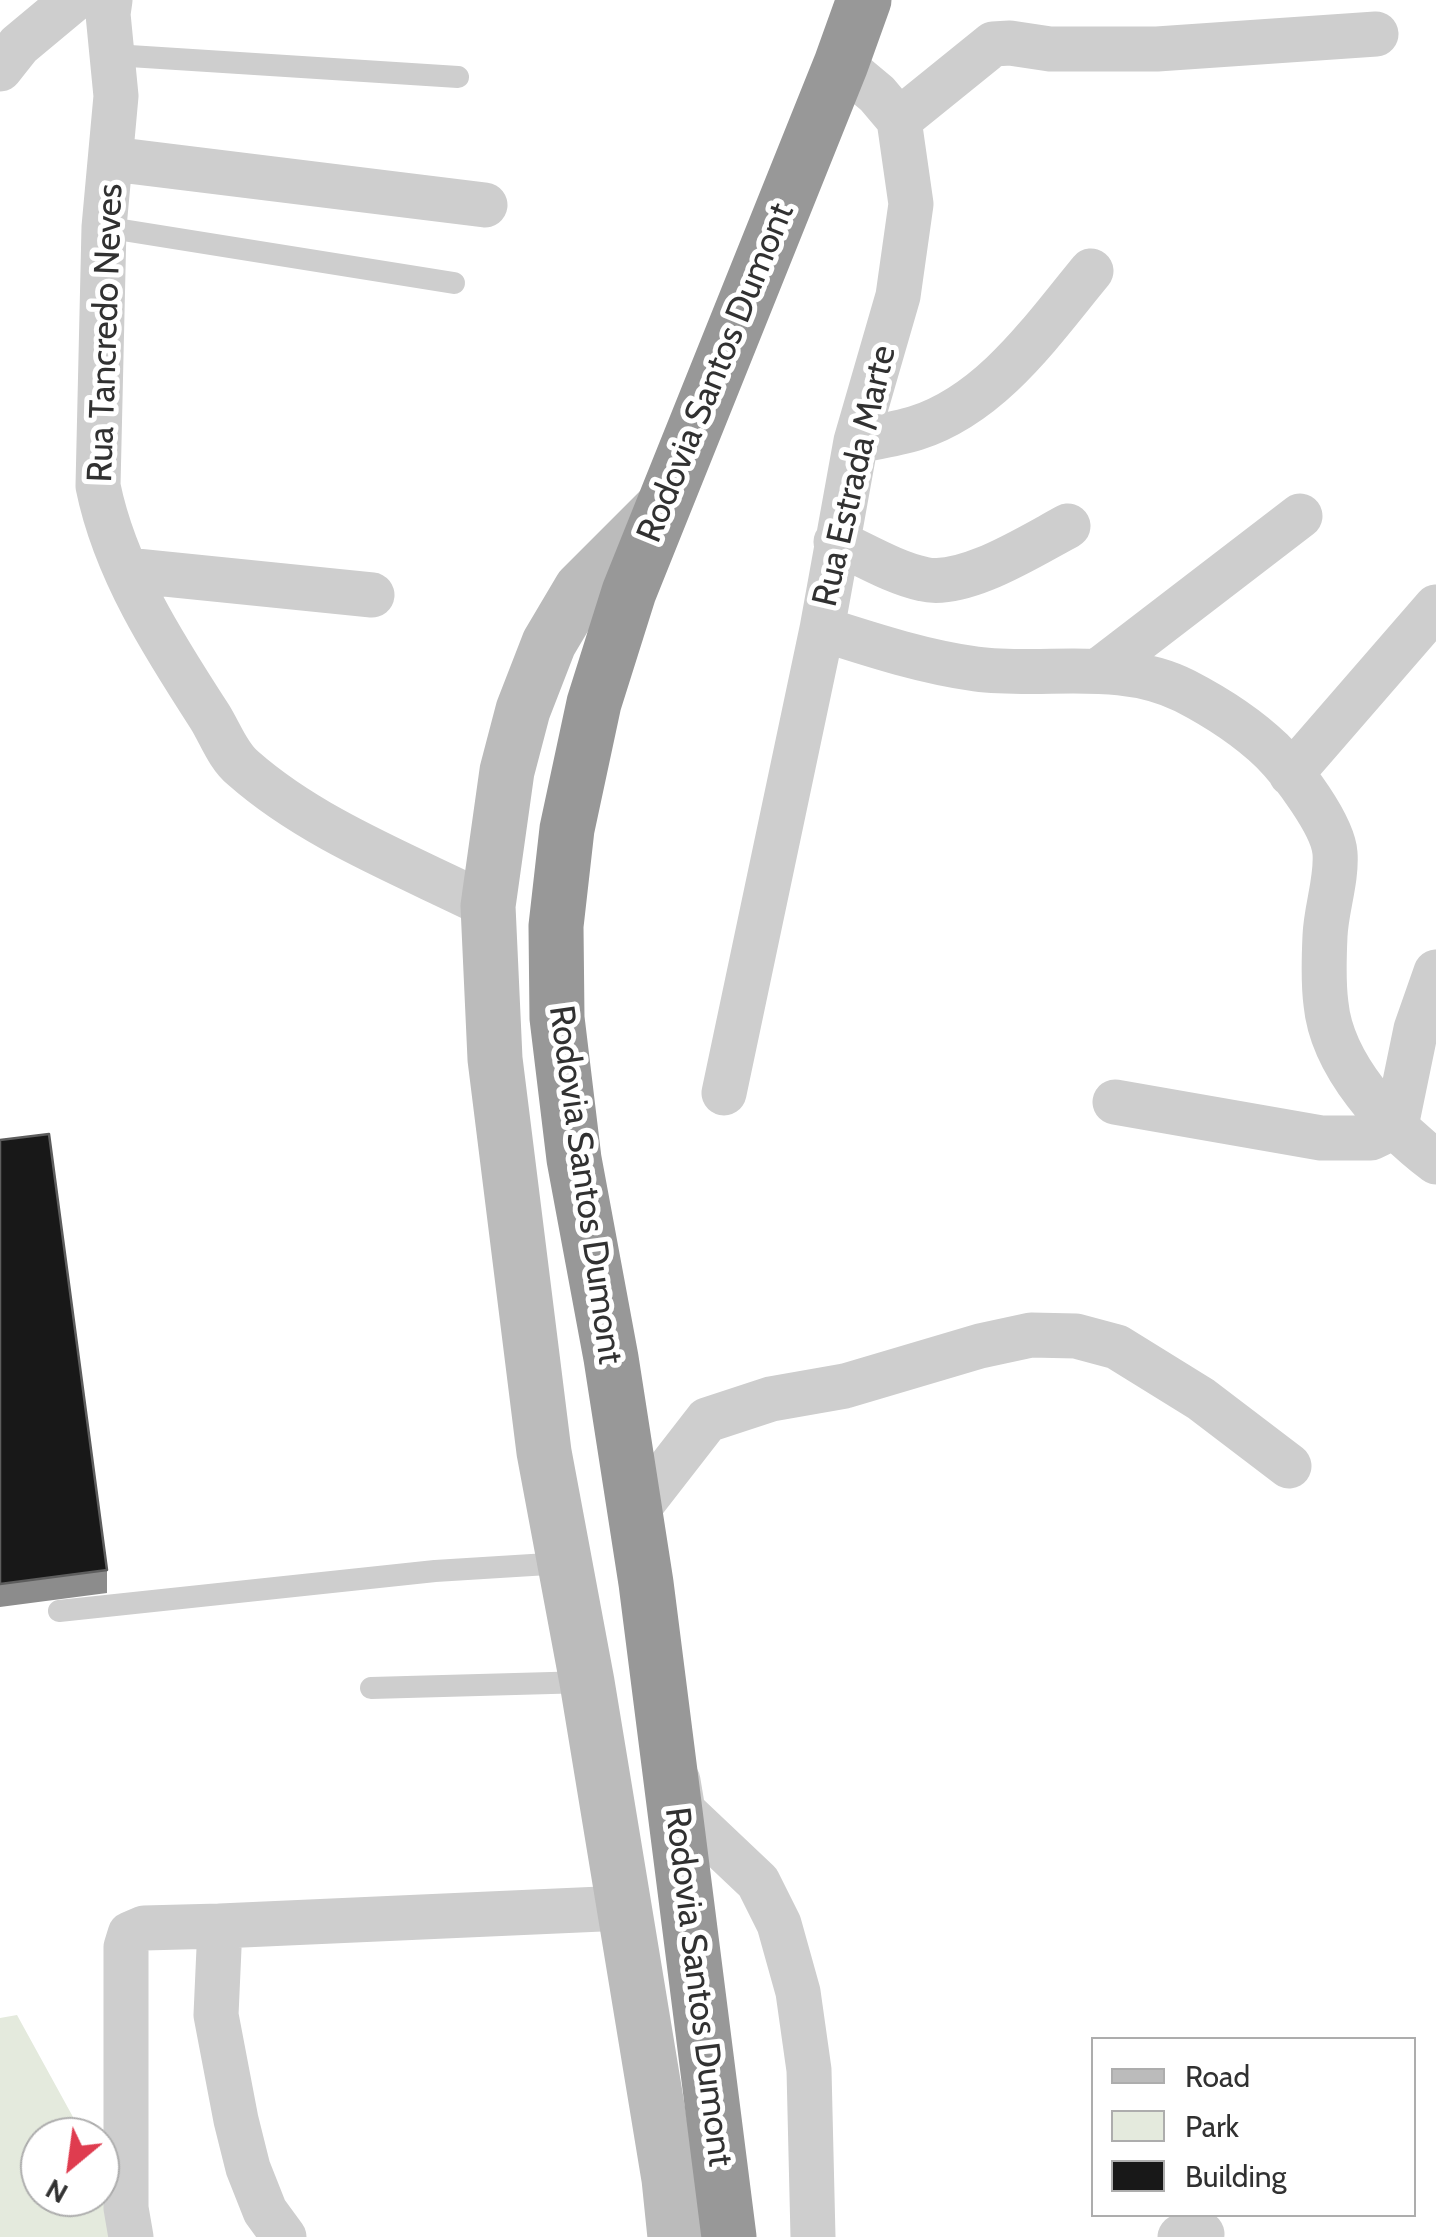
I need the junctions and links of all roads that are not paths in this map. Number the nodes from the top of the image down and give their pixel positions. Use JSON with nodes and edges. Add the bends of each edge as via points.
{"nodes":[{"id":1,"x":73,"y":0,"type":"edge"},
{"id":2,"x":110,"y":0,"type":"edge"},
{"id":3,"x":864,"y":0,"type":"edge"},
{"id":4,"x":1376,"y":34,"type":"dead end"},
{"id":5,"x":114,"y":54,"type":"junction"},
{"id":6,"x":841,"y":64,"type":"junction"},
{"id":7,"x":0,"y":69,"type":"edge"},
{"id":8,"x":458,"y":77,"type":"dead end"},
{"id":9,"x":899,"y":120,"type":"junction"},
{"id":10,"x":112,"y":159,"type":"junction"},
{"id":11,"x":485,"y":205,"type":"dead end"},
{"id":12,"x":104,"y":228,"type":"junction"},
{"id":13,"x":1091,"y":270,"type":"dead end"},
{"id":14,"x":454,"y":283,"type":"dead end"},
{"id":15,"x":856,"y":441,"type":"junction"},
{"id":16,"x":659,"y":510,"type":"junction"},
{"id":17,"x":1300,"y":516,"type":"dead end"},
{"id":18,"x":1068,"y":526,"type":"dead end"},
{"id":19,"x":836,"y":542,"type":"junction"},
{"id":20,"x":126,"y":570,"type":"junction"},
{"id":21,"x":372,"y":595,"type":"dead end"},
{"id":22,"x":1436,"y":607,"type":"edge"},
{"id":23,"x":822,"y":629,"type":"junction"},
{"id":24,"x":1098,"y":671,"type":"junction"},
{"id":25,"x":1290,"y":774,"type":"junction"},
{"id":26,"x":488,"y":906,"type":"junction"},
{"id":27,"x":1436,"y":972,"type":"edge"},
{"id":28,"x":1426,"y":1028,"type":"edge"},
{"id":29,"x":724,"y":1093,"type":"dead end"},
{"id":30,"x":1114,"y":1102,"type":"dead end"},
{"id":31,"x":1396,"y":1126,"type":"junction"},
{"id":32,"x":1436,"y":1162,"type":"edge"},
{"id":33,"x":1290,"y":1466,"type":"dead end"},
{"id":34,"x":634,"y":1514,"type":"junction"},
{"id":35,"x":564,"y":1563,"type":"junction"},
{"id":36,"x":646,"y":1584,"type":"junction"},
{"id":37,"x":60,"y":1612,"type":"dead end"},
{"id":38,"x":587,"y":1682,"type":"junction"},
{"id":39,"x":371,"y":1688,"type":"dead end"},
{"id":40,"x":624,"y":1908,"type":"junction"},
{"id":41,"x":220,"y":1926,"type":"junction"},
{"id":42,"x":131,"y":2237,"type":"edge"},
{"id":43,"x":284,"y":2237,"type":"edge"},
{"id":44,"x":675,"y":2237,"type":"edge"},
{"id":45,"x":729,"y":2237,"type":"edge"},
{"id":46,"x":813,"y":2237,"type":"edge"}],
"edges":[{"from":1,"to":7,"type":"street","via":[[18,45]]},
{"from":2,"to":5,"type":"street","name":"Rua Tancredo Neves"},
{"from":3,"to":6,"type":"highway","name":"Rodovia Santos Dumont"},
{"from":4,"to":9,"type":"street","via":[[1157,49],[992,44]]},
{"from":5,"to":8,"type":"lane"},
{"from":5,"to":10,"type":"street","name":"Rua Tancredo Neves"},
{"from":6,"to":9,"type":"street"},
{"from":6,"to":16,"type":"highway","name":"Rodovia Santos Dumont"},
{"from":9,"to":15,"type":"street","name":"Rua Estrada Marte","via":[[909,231],[898,296]]},
{"from":10,"to":11,"type":"street"},
{"from":10,"to":12,"type":"street","name":"Rua Tancredo Neves"},
{"from":12,"to":14,"type":"lane"},
{"from":12,"to":20,"type":"street","name":"Rua Tancredo Neves","via":[[98,486],[105,523]]},
{"from":13,"to":15,"type":"street","via":[[1027,348],[965,403],[918,428]]},
{"from":15,"to":19,"type":"street","name":"Rua Estrada Marte"},
{"from":16,"to":26,"type":"street","via":[[581,589],[549,643],[507,771]]},
{"from":16,"to":34,"type":"highway","name":"Rodovia Santos Dumont","via":[[594,702],[567,830],[556,926],[557,1018],[574,1159]]},
{"from":17,"to":24,"type":"street"},
{"from":18,"to":19,"type":"street","via":[[993,565],[947,580],[923,580]]},
{"from":19,"to":23,"type":"street","name":"Rua Estrada Marte"},
{"from":20,"to":21,"type":"street"},
{"from":20,"to":26,"type":"street","name":"Rua Tancredo Neves","via":[[238,765],[317,820]]},
{"from":22,"to":25,"type":"street"},
{"from":23,"to":24,"type":"street","name":"Rua Estrada Marte","via":[[974,669]]},
{"from":23,"to":29,"type":"street"},
{"from":24,"to":25,"type":"street","name":"Rua Estrada Marte","via":[[1150,676],[1185,691],[1272,751]]},
{"from":25,"to":31,"type":"street","name":"Rua Estrada Marte","via":[[1328,829],[1335,852],[1325,934],[1333,1034],[1356,1079]]},
{"from":26,"to":35,"type":"street","via":[[495,1059]]},
{"from":27,"to":28,"type":"street"},
{"from":28,"to":31,"type":"street"},
{"from":30,"to":31,"type":"street","via":[[1321,1138],[1370,1138]]},
{"from":31,"to":32,"type":"street","name":"Rua Estrada Marte"},
{"from":33,"to":34,"type":"street","via":[[1202,1399],[1118,1347],[1076,1336],[1031,1336],[707,1420]]},
{"from":34,"to":36,"type":"highway","name":"Rodovia Santos Dumont"},
{"from":35,"to":37,"type":"lane"},
{"from":35,"to":38,"type":"street"},
{"from":36,"to":45,"type":"highway","name":"Rodovia Santos Dumont"},
{"from":36,"to":46,"type":"street","via":[[682,1812],[758,1882],[779,1924],[798,1992],[808,2070]]},
{"from":38,"to":39,"type":"lane"},
{"from":38,"to":40,"type":"street"},
{"from":40,"to":41,"type":"street"},
{"from":40,"to":44,"type":"street"},
{"from":41,"to":42,"type":"street","via":[[144,1928],[130,1934],[126,1946]]},
{"from":41,"to":43,"type":"street","via":[[216,2015],[236,2120],[264,2211]]}]}
